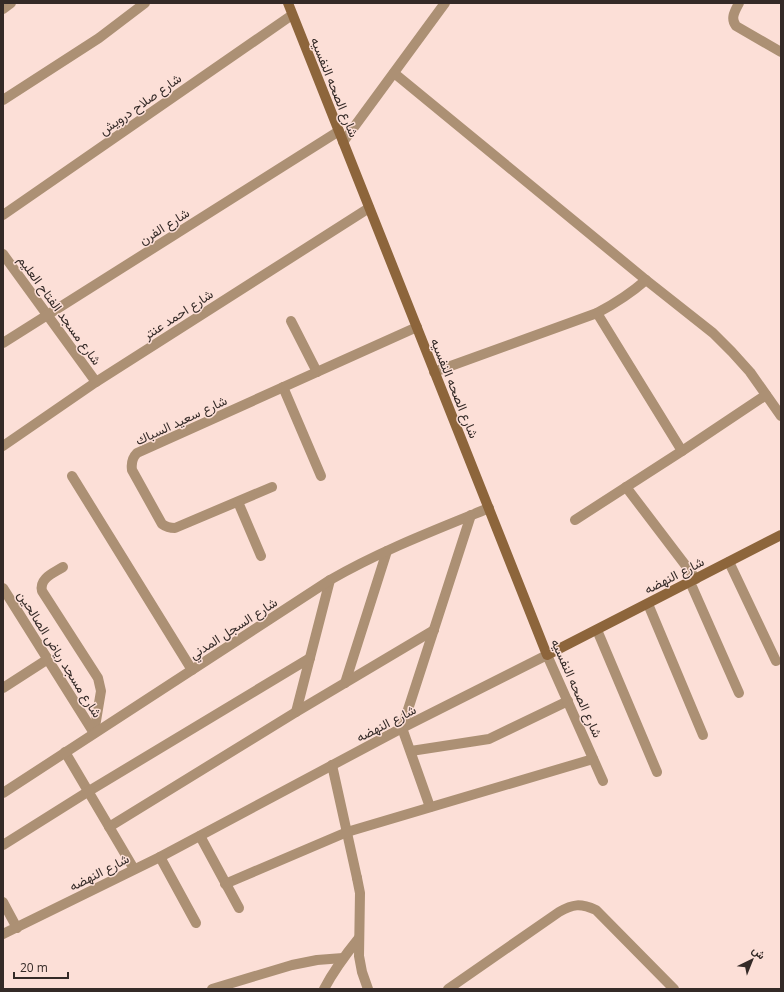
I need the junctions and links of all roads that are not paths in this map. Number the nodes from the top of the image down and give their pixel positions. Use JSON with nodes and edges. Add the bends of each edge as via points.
{"nodes":[{"id":1,"x":11,"y":3,"type":"edge"},
{"id":2,"x":145,"y":3,"type":"edge"},
{"id":3,"x":288,"y":3,"type":"edge"},
{"id":4,"x":445,"y":3,"type":"edge"},
{"id":5,"x":739,"y":3,"type":"edge"},
{"id":6,"x":3,"y":9,"type":"edge"},
{"id":7,"x":292,"y":15,"type":"junction"},
{"id":8,"x":781,"y":52,"type":"edge"},
{"id":9,"x":394,"y":73,"type":"junction"},
{"id":10,"x":3,"y":100,"type":"edge"},
{"id":11,"x":339,"y":131,"type":"junction"},
{"id":12,"x":343,"y":142,"type":"junction"},
{"id":13,"x":369,"y":208,"type":"junction"},
{"id":14,"x":3,"y":215,"type":"edge"},
{"id":15,"x":3,"y":254,"type":"edge"},
{"id":16,"x":646,"y":280,"type":"junction"},
{"id":17,"x":598,"y":313,"type":"junction"},
{"id":18,"x":47,"y":315,"type":"junction"},
{"id":19,"x":291,"y":321,"type":"dead end"},
{"id":20,"x":417,"y":327,"type":"junction"},
{"id":21,"x":3,"y":343,"type":"edge"},
{"id":22,"x":317,"y":372,"type":"junction"},
{"id":23,"x":434,"y":372,"type":"junction"},
{"id":24,"x":96,"y":382,"type":"junction"},
{"id":25,"x":284,"y":387,"type":"junction"},
{"id":26,"x":766,"y":394,"type":"junction"},
{"id":27,"x":781,"y":416,"type":"edge"},
{"id":28,"x":3,"y":446,"type":"edge"},
{"id":29,"x":682,"y":451,"type":"junction"},
{"id":30,"x":72,"y":476,"type":"dead end"},
{"id":31,"x":321,"y":476,"type":"dead end"},
{"id":32,"x":272,"y":487,"type":"dead end"},
{"id":33,"x":626,"y":487,"type":"junction"},
{"id":34,"x":238,"y":502,"type":"junction"},
{"id":35,"x":488,"y":508,"type":"junction"},
{"id":36,"x":471,"y":515,"type":"junction"},
{"id":37,"x":575,"y":520,"type":"dead end"},
{"id":38,"x":781,"y":535,"type":"edge"},
{"id":39,"x":387,"y":551,"type":"junction"},
{"id":40,"x":261,"y":556,"type":"dead end"},
{"id":41,"x":729,"y":562,"type":"junction"},
{"id":42,"x":63,"y":567,"type":"dead end"},
{"id":43,"x":330,"y":580,"type":"junction"},
{"id":44,"x":693,"y":580,"type":"junction"},
{"id":45,"x":3,"y":588,"type":"edge"},
{"id":46,"x":648,"y":604,"type":"junction"},
{"id":47,"x":434,"y":630,"type":"junction"},
{"id":48,"x":597,"y":630,"type":"junction"},
{"id":49,"x":547,"y":655,"type":"junction"},
{"id":50,"x":310,"y":658,"type":"junction"},
{"id":51,"x":48,"y":659,"type":"junction"},
{"id":52,"x":776,"y":661,"type":"dead end"},
{"id":53,"x":192,"y":670,"type":"junction"},
{"id":54,"x":345,"y":683,"type":"junction"},
{"id":55,"x":3,"y":688,"type":"edge"},
{"id":56,"x":739,"y":693,"type":"dead end"},
{"id":57,"x":568,"y":701,"type":"junction"},
{"id":58,"x":296,"y":712,"type":"junction"},
{"id":59,"x":402,"y":728,"type":"junction"},
{"id":60,"x":94,"y":733,"type":"junction"},
{"id":61,"x":703,"y":735,"type":"dead end"},
{"id":62,"x":410,"y":751,"type":"junction"},
{"id":63,"x":65,"y":752,"type":"junction"},
{"id":64,"x":593,"y":758,"type":"junction"},
{"id":65,"x":332,"y":765,"type":"junction"},
{"id":66,"x":657,"y":772,"type":"dead end"},
{"id":67,"x":603,"y":781,"type":"dead end"},
{"id":68,"x":89,"y":791,"type":"junction"},
{"id":69,"x":3,"y":793,"type":"edge"},
{"id":70,"x":430,"y":807,"type":"junction"},
{"id":71,"x":109,"y":826,"type":"junction"},
{"id":72,"x":347,"y":832,"type":"junction"},
{"id":73,"x":200,"y":836,"type":"junction"},
{"id":74,"x":3,"y":845,"type":"edge"},
{"id":75,"x":160,"y":857,"type":"junction"},
{"id":76,"x":134,"y":869,"type":"junction"},
{"id":77,"x":226,"y":884,"type":"junction"},
{"id":78,"x":3,"y":902,"type":"edge"},
{"id":79,"x":239,"y":908,"type":"dead end"},
{"id":80,"x":196,"y":923,"type":"dead end"},
{"id":81,"x":17,"y":928,"type":"junction"},
{"id":82,"x":3,"y":934,"type":"edge"},
{"id":83,"x":359,"y":938,"type":"junction"},
{"id":84,"x":343,"y":958,"type":"junction"},
{"id":85,"x":212,"y":989,"type":"edge"},
{"id":86,"x":324,"y":989,"type":"edge"},
{"id":87,"x":368,"y":989,"type":"edge"},
{"id":88,"x":448,"y":989,"type":"edge"},
{"id":89,"x":674,"y":989,"type":"edge"}],
"edges":[{"from":1,"to":6,"type":"street"},
{"from":2,"to":10,"type":"street","via":[[99,38]]},
{"from":3,"to":7,"type":"main road","name":"شارع الصحه النفسيه"},
{"from":4,"to":9,"type":"street"},
{"from":5,"to":8,"type":"street","via":[[732,18],[736,26]]},
{"from":7,"to":11,"type":"main road","name":"شارع الصحه النفسيه"},
{"from":7,"to":14,"type":"street","name":"شارع صلاح درويش"},
{"from":9,"to":12,"type":"street"},
{"from":9,"to":16,"type":"street"},
{"from":11,"to":12,"type":"main road","name":"شارع الصحه النفسيه"},
{"from":11,"to":18,"type":"street","name":"شارع الفرن"},
{"from":12,"to":13,"type":"main road","name":"شارع الصحه النفسيه"},
{"from":13,"to":20,"type":"main road","name":"شارع الصحه النفسيه"},
{"from":13,"to":24,"type":"street","name":"شارع احمد عنتر"},
{"from":15,"to":18,"type":"street","name":"شارع مسجد الفتاح العليم"},
{"from":16,"to":17,"type":"street","via":[[626,297]]},
{"from":16,"to":26,"type":"street","via":[[713,333],[750,372]]},
{"from":17,"to":23,"type":"street"},
{"from":17,"to":29,"type":"street"},
{"from":18,"to":21,"type":"street","name":"شارع الفرن"},
{"from":18,"to":24,"type":"street","name":"شارع مسجد الفتاح العليم"},
{"from":19,"to":22,"type":"street"},
{"from":20,"to":22,"type":"street","name":"شارع سعيد السباك"},
{"from":20,"to":23,"type":"main road","name":"شارع الصحه النفسيه"},
{"from":22,"to":25,"type":"street","name":"شارع سعيد السباك"},
{"from":23,"to":35,"type":"main road","name":"شارع الصحه النفسيه"},
{"from":24,"to":28,"type":"street","name":"شارع احمد عنتر"},
{"from":25,"to":31,"type":"street"},
{"from":25,"to":34,"type":"street","name":"شارع سعيد السباك","via":[[138,453],[132,461],[132,470],[162,524],[168,528],[175,528]]},
{"from":26,"to":27,"type":"street"},
{"from":26,"to":29,"type":"street"},
{"from":29,"to":33,"type":"street"},
{"from":30,"to":53,"type":"street"},
{"from":32,"to":34,"type":"street","name":"شارع سعيد السباك"},
{"from":33,"to":37,"type":"street"},
{"from":33,"to":44,"type":"street"},
{"from":34,"to":40,"type":"street"},
{"from":35,"to":36,"type":"street","name":"شارع السجل المدني"},
{"from":35,"to":49,"type":"main road","name":"شارع الصحه النفسيه"},
{"from":36,"to":39,"type":"street","name":"شارع السجل المدني"},
{"from":36,"to":47,"type":"street"},
{"from":38,"to":41,"type":"main road","name":"شارع النهضه"},
{"from":39,"to":43,"type":"street","name":"شارع السجل المدني"},
{"from":39,"to":54,"type":"street"},
{"from":41,"to":44,"type":"main road","name":"شارع النهضه"},
{"from":41,"to":52,"type":"street"},
{"from":42,"to":60,"type":"street","via":[[43,580],[41,588],[98,678],[101,692]]},
{"from":43,"to":50,"type":"street"},
{"from":43,"to":53,"type":"street","name":"شارع السجل المدني"},
{"from":44,"to":46,"type":"main road","name":"شارع النهضه"},
{"from":44,"to":56,"type":"street"},
{"from":45,"to":51,"type":"street","name":"شارع مسجد رياض الصالحين"},
{"from":46,"to":48,"type":"main road","name":"شارع النهضه"},
{"from":46,"to":61,"type":"street"},
{"from":47,"to":54,"type":"street"},
{"from":47,"to":59,"type":"street"},
{"from":48,"to":49,"type":"main road","name":"شارع النهضه"},
{"from":48,"to":66,"type":"street"},
{"from":49,"to":57,"type":"street","name":"شارع الصحه النفسيه"},
{"from":49,"to":59,"type":"street","name":"شارع النهضه"},
{"from":50,"to":58,"type":"street"},
{"from":50,"to":68,"type":"street"},
{"from":51,"to":55,"type":"street"},
{"from":51,"to":60,"type":"street","name":"شارع مسجد رياض الصالحين"},
{"from":53,"to":60,"type":"street","name":"شارع السجل المدني"},
{"from":54,"to":58,"type":"street"},
{"from":57,"to":62,"type":"street","via":[[489,739]]},
{"from":57,"to":64,"type":"street","name":"شارع الصحه النفسيه"},
{"from":58,"to":71,"type":"street"},
{"from":59,"to":62,"type":"street"},
{"from":59,"to":65,"type":"street","name":"شارع النهضه"},
{"from":60,"to":63,"type":"street","name":"شارع السجل المدني"},
{"from":62,"to":70,"type":"street"},
{"from":63,"to":68,"type":"street"},
{"from":63,"to":69,"type":"street","name":"شارع السجل المدني"},
{"from":64,"to":67,"type":"street","name":"شارع الصحه النفسيه"},
{"from":64,"to":70,"type":"street"},
{"from":65,"to":72,"type":"street"},
{"from":65,"to":73,"type":"street","name":"شارع النهضه"},
{"from":68,"to":71,"type":"street"},
{"from":68,"to":74,"type":"street"},
{"from":70,"to":72,"type":"street"},
{"from":71,"to":76,"type":"street"},
{"from":72,"to":77,"type":"street"},
{"from":72,"to":83,"type":"street","via":[[360,893]]},
{"from":73,"to":75,"type":"street","name":"شارع النهضه"},
{"from":73,"to":77,"type":"street"},
{"from":75,"to":76,"type":"street","name":"شارع النهضه"},
{"from":75,"to":80,"type":"street"},
{"from":76,"to":81,"type":"street","name":"شارع النهضه"},
{"from":77,"to":79,"type":"street"},
{"from":78,"to":81,"type":"street"},
{"from":81,"to":82,"type":"street","name":"شارع النهضه"},
{"from":83,"to":84,"type":"street"},
{"from":83,"to":87,"type":"street","via":[[360,962]]},
{"from":84,"to":85,"type":"street","via":[[292,965]]},
{"from":84,"to":86,"type":"street"},
{"from":88,"to":89,"type":"street","via":[[558,912],[577,905],[596,910]]}]}
